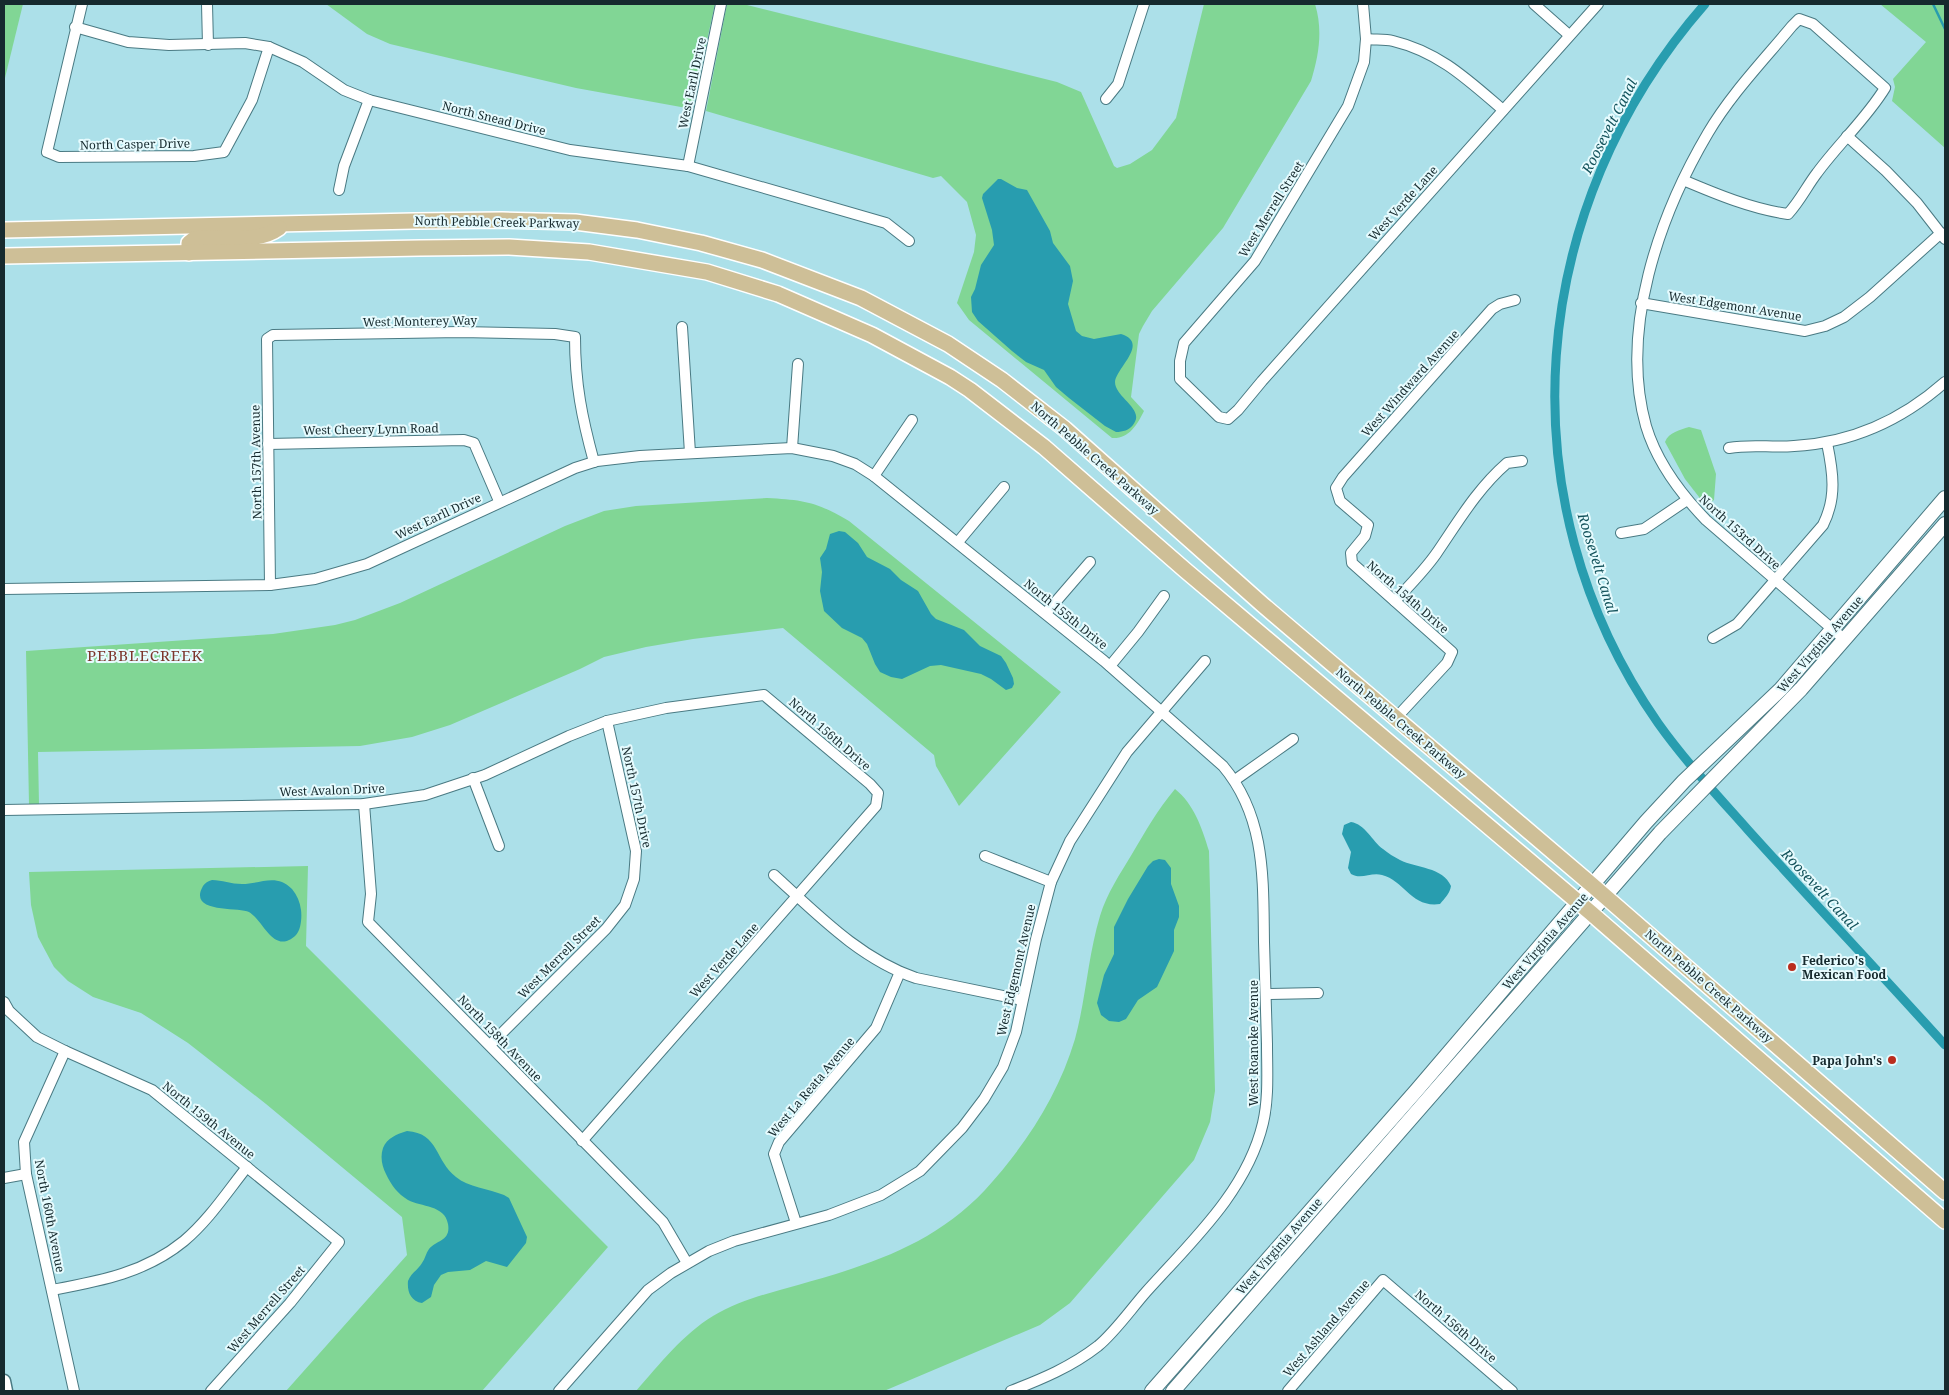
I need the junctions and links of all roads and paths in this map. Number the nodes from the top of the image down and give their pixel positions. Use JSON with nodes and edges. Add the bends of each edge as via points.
{"nodes":[{"id":1,"x":82,"y":4,"type":"edge"},
{"id":2,"x":207,"y":4,"type":"edge"},
{"id":3,"x":721,"y":4,"type":"edge"},
{"id":4,"x":1144,"y":4,"type":"edge"},
{"id":5,"x":1363,"y":4,"type":"edge"},
{"id":6,"x":1534,"y":4,"type":"edge"},
{"id":7,"x":1598,"y":4,"type":"edge"},
{"id":8,"x":75,"y":28,"type":"junction"},
{"id":9,"x":1569,"y":35,"type":"junction"},
{"id":10,"x":1366,"y":39,"type":"junction"},
{"id":11,"x":208,"y":45,"type":"junction"},
{"id":12,"x":269,"y":47,"type":"junction"},
{"id":13,"x":1106,"y":99,"type":"dead end"},
{"id":14,"x":369,"y":100,"type":"junction"},
{"id":15,"x":1503,"y":110,"type":"junction"},
{"id":16,"x":1847,"y":136,"type":"junction"},
{"id":17,"x":688,"y":166,"type":"junction"},
{"id":18,"x":1683,"y":180,"type":"junction"},
{"id":19,"x":339,"y":190,"type":"dead end"},
{"id":20,"x":285,"y":224,"type":"junction"},
{"id":21,"x":4,"y":230,"type":"edge"},
{"id":22,"x":1943,"y":236,"type":"edge"},
{"id":23,"x":909,"y":241,"type":"dead end"},
{"id":24,"x":189,"y":253,"type":"junction"},
{"id":25,"x":4,"y":256,"type":"edge"},
{"id":26,"x":1515,"y":300,"type":"dead end"},
{"id":27,"x":1641,"y":303,"type":"junction"},
{"id":28,"x":682,"y":327,"type":"dead end"},
{"id":29,"x":266,"y":339,"type":"joint"},
{"id":30,"x":798,"y":364,"type":"dead end"},
{"id":31,"x":1945,"y":382,"type":"edge"},
{"id":32,"x":1228,"y":419,"type":"joint"},
{"id":33,"x":912,"y":420,"type":"dead end"},
{"id":34,"x":1827,"y":442,"type":"junction"},
{"id":35,"x":268,"y":444,"type":"junction"},
{"id":36,"x":792,"y":448,"type":"junction"},
{"id":37,"x":1729,"y":448,"type":"dead end"},
{"id":38,"x":690,"y":453,"type":"junction"},
{"id":39,"x":594,"y":462,"type":"junction"},
{"id":40,"x":1522,"y":462,"type":"dead end"},
{"id":41,"x":874,"y":476,"type":"junction"},
{"id":42,"x":1004,"y":487,"type":"dead end"},
{"id":43,"x":1945,"y":498,"type":"edge"},
{"id":44,"x":1687,"y":500,"type":"junction"},
{"id":45,"x":499,"y":501,"type":"junction"},
{"id":46,"x":1945,"y":524,"type":"edge"},
{"id":47,"x":1621,"y":533,"type":"dead end"},
{"id":48,"x":958,"y":542,"type":"junction"},
{"id":49,"x":1202,"y":551,"type":"junction"},
{"id":50,"x":1351,"y":558,"type":"joint"},
{"id":51,"x":1090,"y":562,"type":"dead end"},
{"id":52,"x":1185,"y":570,"type":"junction"},
{"id":53,"x":1776,"y":580,"type":"junction"},
{"id":54,"x":270,"y":584,"type":"junction"},
{"id":55,"x":4,"y":588,"type":"edge"},
{"id":56,"x":1164,"y":596,"type":"dead end"},
{"id":57,"x":1395,"y":601,"type":"junction"},
{"id":58,"x":1046,"y":614,"type":"junction"},
{"id":59,"x":1833,"y":630,"type":"junction"},
{"id":60,"x":1713,"y":638,"type":"dead end"},
{"id":61,"x":1845,"y":640,"type":"junction"},
{"id":62,"x":1205,"y":661,"type":"dead end"},
{"id":63,"x":1110,"y":666,"type":"junction"},
{"id":64,"x":764,"y":695,"type":"joint"},
{"id":65,"x":1161,"y":711,"type":"junction"},
{"id":66,"x":1396,"y":718,"type":"junction"},
{"id":67,"x":607,"y":721,"type":"junction"},
{"id":68,"x":1382,"y":736,"type":"junction"},
{"id":69,"x":1293,"y":739,"type":"dead end"},
{"id":70,"x":473,"y":778,"type":"junction"},
{"id":71,"x":1235,"y":780,"type":"junction"},
{"id":72,"x":878,"y":793,"type":"joint"},
{"id":73,"x":364,"y":804,"type":"junction"},
{"id":74,"x":4,"y":810,"type":"edge"},
{"id":75,"x":499,"y":846,"type":"dead end"},
{"id":76,"x":984,"y":856,"type":"dead end"},
{"id":77,"x":774,"y":875,"type":"dead end"},
{"id":78,"x":634,"y":879,"type":"joint"},
{"id":79,"x":1051,"y":882,"type":"junction"},
{"id":80,"x":1592,"y":885,"type":"junction"},
{"id":81,"x":797,"y":896,"type":"junction"},
{"id":82,"x":1606,"y":896,"type":"junction"},
{"id":83,"x":1579,"y":902,"type":"junction"},
{"id":84,"x":1591,"y":913,"type":"junction"},
{"id":85,"x":900,"y":972,"type":"junction"},
{"id":86,"x":1318,"y":993,"type":"dead end"},
{"id":87,"x":1266,"y":994,"type":"junction"},
{"id":88,"x":1022,"y":1000,"type":"junction"},
{"id":89,"x":4,"y":1002,"type":"edge"},
{"id":90,"x":490,"y":1045,"type":"junction"},
{"id":91,"x":65,"y":1052,"type":"junction"},
{"id":92,"x":582,"y":1141,"type":"junction"},
{"id":93,"x":247,"y":1167,"type":"junction"},
{"id":94,"x":26,"y":1174,"type":"junction"},
{"id":95,"x":4,"y":1178,"type":"edge"},
{"id":96,"x":1945,"y":1192,"type":"edge"},
{"id":97,"x":1945,"y":1221,"type":"edge"},
{"id":98,"x":796,"y":1223,"type":"junction"},
{"id":99,"x":339,"y":1242,"type":"joint"},
{"id":100,"x":687,"y":1263,"type":"junction"},
{"id":101,"x":1383,"y":1280,"type":"joint"},
{"id":102,"x":52,"y":1290,"type":"junction"},
{"id":103,"x":4,"y":1381,"type":"edge"},
{"id":104,"x":6,"y":1391,"type":"edge"},
{"id":105,"x":74,"y":1391,"type":"edge"},
{"id":106,"x":211,"y":1391,"type":"edge"},
{"id":107,"x":559,"y":1391,"type":"edge"},
{"id":108,"x":1011,"y":1391,"type":"edge"},
{"id":109,"x":1152,"y":1391,"type":"edge"},
{"id":110,"x":1174,"y":1391,"type":"edge"},
{"id":111,"x":1288,"y":1391,"type":"edge"},
{"id":112,"x":1512,"y":1391,"type":"edge"}],
"edges":[{"from":1,"to":8,"type":"street"},
{"from":2,"to":11,"type":"street"},
{"from":3,"to":17,"type":"street","name":"West Earll Drive"},
{"from":4,"to":13,"type":"street","via":[[1118,84]]},
{"from":5,"to":10,"type":"street","name":"West Merrell Street"},
{"from":6,"to":9,"type":"street"},
{"from":7,"to":9,"type":"street","name":"West Verde Lane"},
{"from":8,"to":11,"type":"street","name":"North Snead Drive","via":[[128,42]]},
{"from":8,"to":12,"type":"street","name":"North Casper Drive","via":[[46,152],[59,157],[194,156],[224,152],[252,100]]},
{"from":9,"to":15,"type":"street","name":"West Verde Lane"},
{"from":10,"to":15,"type":"street","via":[[1392,41],[1439,58]]},
{"from":10,"to":32,"type":"street","name":"West Merrell Street","via":[[1364,62],[1348,106],[1255,261],[1184,343],[1180,379],[1219,417]]},
{"from":11,"to":12,"type":"street","name":"North Snead Drive","via":[[245,43]]},
{"from":12,"to":14,"type":"street","name":"North Snead Drive","via":[[303,62],[344,90]]},
{"from":14,"to":17,"type":"street","name":"North Snead Drive","via":[[570,150]]},
{"from":14,"to":19,"type":"street","via":[[344,166]]},
{"from":15,"to":32,"type":"street","name":"West Verde Lane"},
{"from":16,"to":18,"type":"street","via":[[1788,214],[1731,199]]},
{"from":16,"to":18,"type":"street","via":[[1886,88],[1813,24],[1799,19],[1728,103],[1708,132]]},
{"from":16,"to":22,"type":"street","via":[[1918,203]]},
{"from":17,"to":23,"type":"street","name":"North Snead Drive","via":[[886,223]]},
{"from":18,"to":27,"type":"street","via":[[1668,214]]},
{"from":20,"to":21,"type":"main road","name":"North Pebble Creek Parkway"},
{"from":20,"to":24,"type":"main road","via":[[274,232],[254,237],[194,239],[189,243]]},
{"from":20,"to":49,"type":"main road","name":"North Pebble Creek Parkway","via":[[483,220],[575,222],[701,243],[762,260],[861,298],[941,340],[983,367],[1065,429]]},
{"from":22,"to":27,"type":"street","name":"West Edgemont Avenue","via":[[1844,317],[1805,331]]},
{"from":24,"to":25,"type":"main road","name":"North Pebble Creek Parkway"},
{"from":24,"to":52,"type":"main road","name":"North Pebble Creek Parkway","via":[[440,248],[589,252],[708,272],[778,294],[872,335],[970,390],[1044,447]]},
{"from":26,"to":50,"type":"street","name":"West Windward Avenue","via":[[1492,309],[1338,483],[1340,501],[1368,525]]},
{"from":27,"to":44,"type":"street","name":"North 153rd Drive","via":[[1638,365],[1646,425],[1667,472]]},
{"from":28,"to":38,"type":"street"},
{"from":29,"to":35,"type":"street","name":"North 157th Avenue"},
{"from":29,"to":39,"type":"street","name":"West Monterey Way","via":[[273,335],[461,332],[575,337],[578,398]]},
{"from":30,"to":36,"type":"street"},
{"from":31,"to":34,"type":"street","via":[[1905,413],[1881,426]]},
{"from":33,"to":41,"type":"street"},
{"from":34,"to":37,"type":"street"},
{"from":34,"to":53,"type":"street","via":[[1834,476],[1829,512],[1823,525]]},
{"from":35,"to":45,"type":"street","name":"West Cheery Lynn Road","via":[[464,440],[474,443]]},
{"from":35,"to":54,"type":"street","name":"North 157th Avenue"},
{"from":36,"to":38,"type":"street","name":"West Earll Drive"},
{"from":36,"to":41,"type":"street","name":"West Earll Drive","via":[[833,456]]},
{"from":38,"to":39,"type":"street","name":"West Earll Drive"},
{"from":39,"to":45,"type":"street","name":"West Earll Drive"},
{"from":40,"to":57,"type":"street","via":[[1507,463],[1480,491],[1434,556]]},
{"from":41,"to":48,"type":"street","name":"North 155th Drive"},
{"from":42,"to":48,"type":"street"},
{"from":43,"to":59,"type":"main road","name":"West Virginia Avenue"},
{"from":44,"to":47,"type":"street","via":[[1644,529]]},
{"from":44,"to":53,"type":"street","name":"North 153rd Drive"},
{"from":45,"to":54,"type":"street","name":"West Earll Drive","via":[[367,564],[315,579]]},
{"from":46,"to":61,"type":"main road","name":"West Virginia Avenue"},
{"from":48,"to":58,"type":"street","name":"North 155th Drive"},
{"from":49,"to":52,"type":"main road"},
{"from":49,"to":66,"type":"main road","name":"North Pebble Creek Parkway"},
{"from":50,"to":57,"type":"street","name":"North 154th Drive","via":[[1355,566]]},
{"from":51,"to":58,"type":"street"},
{"from":52,"to":68,"type":"main road","name":"North Pebble Creek Parkway"},
{"from":53,"to":59,"type":"street","name":"North 153rd Drive"},
{"from":53,"to":60,"type":"street","via":[[1737,624]]},
{"from":54,"to":55,"type":"street","name":"West Earll Drive"},
{"from":56,"to":63,"type":"street"},
{"from":57,"to":66,"type":"street","name":"North 154th Drive","via":[[1452,652],[1447,663]]},
{"from":58,"to":63,"type":"street","name":"North 155th Drive"},
{"from":59,"to":61,"type":"street","name":"North 153rd Drive"},
{"from":59,"to":80,"type":"main road","name":"West Virginia Avenue","via":[[1781,689],[1684,781]]},
{"from":61,"to":82,"type":"main road","name":"West Virginia Avenue","via":[[1788,703],[1696,794]]},
{"from":62,"to":65,"type":"street","name":"West Edgemont Avenue"},
{"from":63,"to":65,"type":"street","name":"North 155th Drive"},
{"from":64,"to":67,"type":"street","name":"West Avalon Drive","via":[[666,708]]},
{"from":64,"to":72,"type":"street","name":"North 156th Drive"},
{"from":65,"to":71,"type":"street","name":"North 155th Drive"},
{"from":65,"to":79,"type":"street","name":"West Edgemont Avenue","via":[[1119,763],[1070,841]]},
{"from":66,"to":68,"type":"main road"},
{"from":66,"to":80,"type":"main road","name":"North Pebble Creek Parkway"},
{"from":67,"to":70,"type":"street","name":"West Avalon Drive"},
{"from":67,"to":78,"type":"street","name":"North 157th Drive","via":[[636,851]]},
{"from":68,"to":83,"type":"main road","name":"North Pebble Creek Parkway"},
{"from":69,"to":71,"type":"street"},
{"from":70,"to":73,"type":"street","name":"West Avalon Drive","via":[[425,795]]},
{"from":70,"to":75,"type":"street"},
{"from":71,"to":87,"type":"street","name":"West Roanoke Avenue","via":[[1261,849]]},
{"from":72,"to":81,"type":"street","name":"West Verde Lane","via":[[876,806]]},
{"from":73,"to":74,"type":"street","name":"West Avalon Drive"},
{"from":73,"to":90,"type":"street","name":"North 158th Avenue","via":[[371,894],[368,922]]},
{"from":76,"to":79,"type":"street"},
{"from":77,"to":81,"type":"street"},
{"from":78,"to":90,"type":"street","name":"West Merrell Street","via":[[625,905],[617,916]]},
{"from":79,"to":88,"type":"street","name":"West Edgemont Avenue"},
{"from":80,"to":82,"type":"main road","name":"North Pebble Creek Parkway"},
{"from":80,"to":83,"type":"main road","name":"West Virginia Avenue"},
{"from":81,"to":85,"type":"street","via":[[850,942]]},
{"from":81,"to":92,"type":"street","name":"West Verde Lane"},
{"from":82,"to":84,"type":"main road","name":"West Virginia Avenue"},
{"from":82,"to":96,"type":"main road","name":"North Pebble Creek Parkway"},
{"from":83,"to":84,"type":"main road","name":"North Pebble Creek Parkway"},
{"from":83,"to":109,"type":"main road","name":"West Virginia Avenue"},
{"from":84,"to":97,"type":"main road","name":"North Pebble Creek Parkway"},
{"from":84,"to":110,"type":"main road","name":"West Virginia Avenue"},
{"from":85,"to":88,"type":"street"},
{"from":85,"to":98,"type":"street","name":"West La Reata Avenue","via":[[876,1028],[778,1142],[774,1154]]},
{"from":86,"to":87,"type":"street"},
{"from":87,"to":108,"type":"street","name":"West Roanoke Avenue","via":[[1268,1100],[1255,1151],[1237,1184],[1208,1223],[1099,1344],[1074,1363]]},
{"from":88,"to":98,"type":"street","name":"West Edgemont Avenue","via":[[1016,1032],[1003,1067],[984,1099],[962,1128],[920,1170],[881,1195],[829,1215]]},
{"from":89,"to":91,"type":"street","name":"North 159th Avenue","via":[[9,1011],[37,1037]]},
{"from":90,"to":92,"type":"street","name":"North 158th Avenue"},
{"from":91,"to":93,"type":"street","name":"North 159th Avenue","via":[[152,1090]]},
{"from":91,"to":94,"type":"street","name":"North 160th Avenue","via":[[24,1142]]},
{"from":92,"to":100,"type":"street","name":"North 158th Avenue","via":[[663,1222]]},
{"from":93,"to":99,"type":"street","name":"North 159th Avenue"},
{"from":93,"to":102,"type":"street","via":[[208,1217],[185,1240],[155,1261],[102,1281]]},
{"from":94,"to":95,"type":"street"},
{"from":94,"to":102,"type":"street","name":"North 160th Avenue"},
{"from":98,"to":100,"type":"street","name":"West Edgemont Avenue","via":[[734,1241]]},
{"from":99,"to":106,"type":"street","name":"West Merrell Street","via":[[290,1303]]},
{"from":100,"to":107,"type":"street","name":"West Edgemont Avenue","via":[[648,1290]]},
{"from":101,"to":111,"type":"street","name":"West Ashland Avenue"},
{"from":101,"to":112,"type":"street","name":"North 156th Drive"},
{"from":102,"to":105,"type":"street","name":"North 160th Avenue"},
{"from":103,"to":104,"type":"street"}]}
